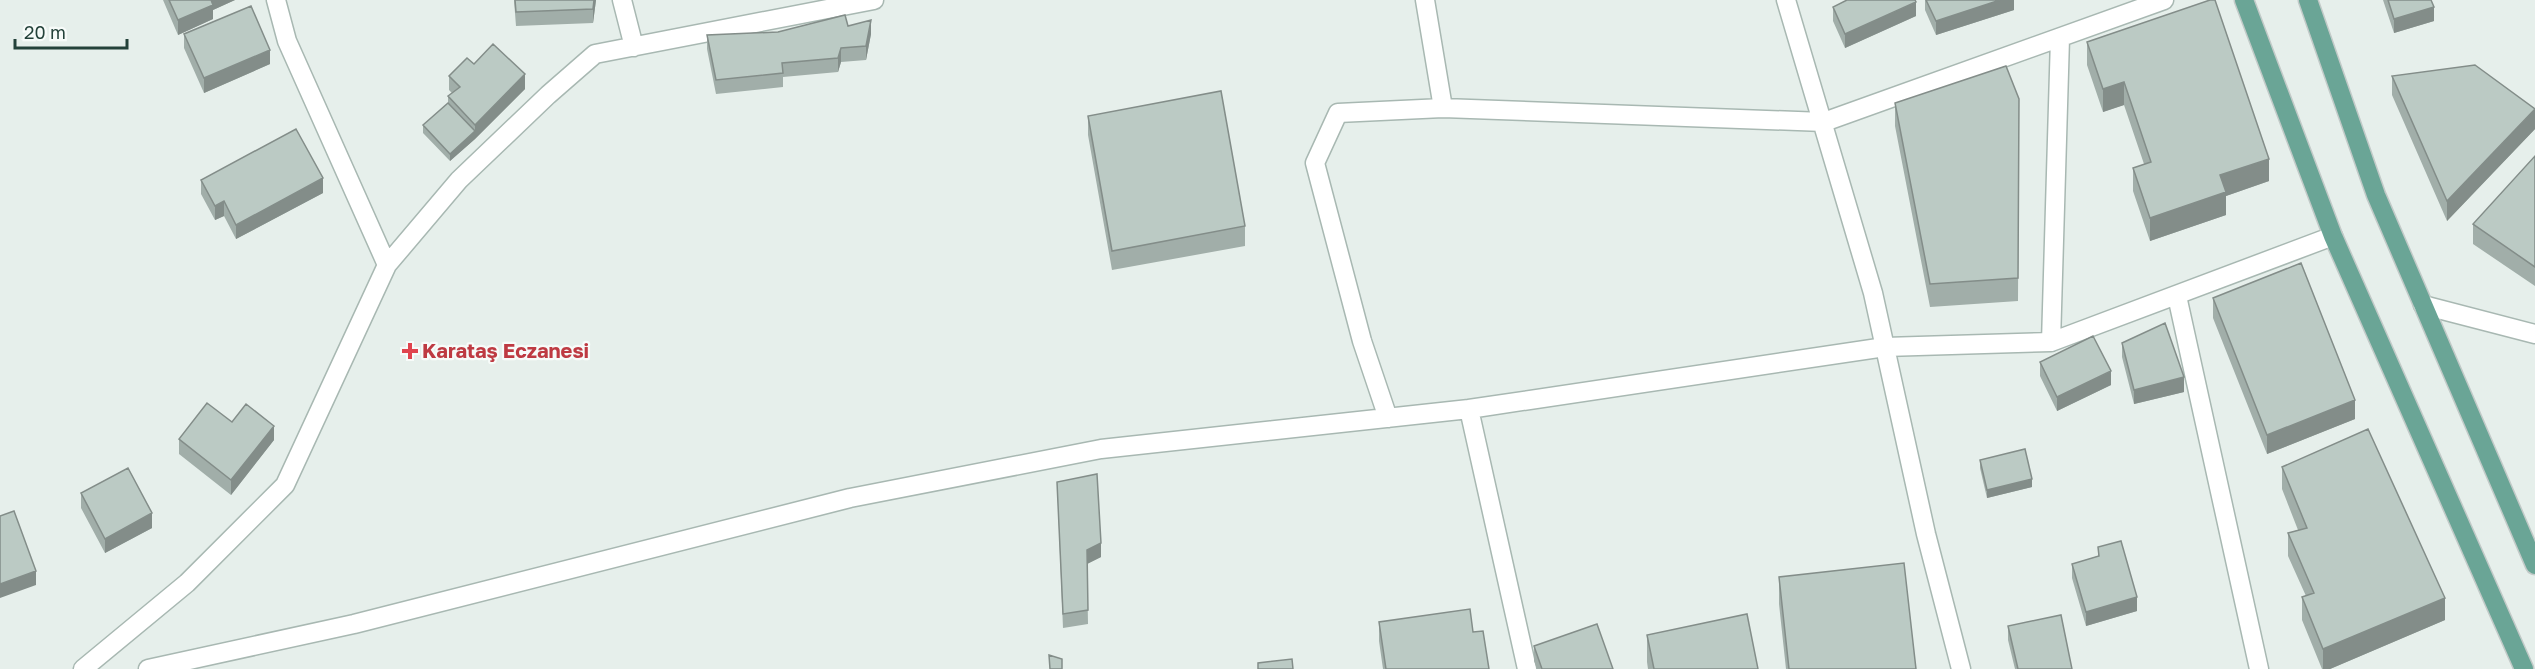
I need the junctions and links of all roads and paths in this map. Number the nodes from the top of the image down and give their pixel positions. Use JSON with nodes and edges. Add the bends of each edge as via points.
{"nodes":[{"id":1,"x":276,"y":0,"type":"edge"},
{"id":2,"x":622,"y":0,"type":"edge"},
{"id":3,"x":873,"y":0,"type":"edge"},
{"id":4,"x":1425,"y":0,"type":"edge"},
{"id":5,"x":1786,"y":0,"type":"edge"},
{"id":6,"x":2164,"y":0,"type":"edge"},
{"id":7,"x":2244,"y":0,"type":"edge"},
{"id":8,"x":2308,"y":0,"type":"edge"},
{"id":9,"x":2060,"y":38,"type":"junction"},
{"id":10,"x":634,"y":47,"type":"junction"},
{"id":11,"x":1443,"y":108,"type":"junction"},
{"id":12,"x":1824,"y":123,"type":"junction"},
{"id":13,"x":2333,"y":236,"type":"junction"},
{"id":14,"x":387,"y":265,"type":"junction"},
{"id":15,"x":2177,"y":296,"type":"junction"},
{"id":16,"x":2423,"y":305,"type":"junction"},
{"id":17,"x":2535,"y":334,"type":"edge"},
{"id":18,"x":2051,"y":342,"type":"junction"},
{"id":19,"x":1885,"y":347,"type":"junction"},
{"id":20,"x":1469,"y":409,"type":"junction"},
{"id":21,"x":1388,"y":418,"type":"junction"},
{"id":22,"x":2535,"y":565,"type":"edge"},
{"id":23,"x":2518,"y":668,"type":"edge"},
{"id":24,"x":83,"y":669,"type":"edge"},
{"id":25,"x":148,"y":669,"type":"edge"},
{"id":26,"x":1527,"y":669,"type":"edge"},
{"id":27,"x":1961,"y":669,"type":"edge"},
{"id":28,"x":2259,"y":669,"type":"edge"}],
"edges":[{"from":1,"to":14,"type":"street","via":[[287,41]]},
{"from":2,"to":10,"type":"street"},
{"from":3,"to":10,"type":"street"},
{"from":4,"to":11,"type":"street"},
{"from":5,"to":12,"type":"street"},
{"from":6,"to":9,"type":"street"},
{"from":7,"to":13,"type":"main road"},
{"from":8,"to":16,"type":"main road","via":[[2376,195]]},
{"from":9,"to":12,"type":"street"},
{"from":9,"to":18,"type":"street"},
{"from":10,"to":14,"type":"street","via":[[595,54],[548,95],[459,180]]},
{"from":11,"to":12,"type":"street"},
{"from":11,"to":21,"type":"street","via":[[1338,113],[1315,164],[1362,341]]},
{"from":12,"to":19,"type":"street"},
{"from":13,"to":15,"type":"street"},
{"from":13,"to":23,"type":"main road"},
{"from":14,"to":24,"type":"street","via":[[285,485],[187,583]]},
{"from":15,"to":18,"type":"street"},
{"from":15,"to":28,"type":"street"},
{"from":16,"to":17,"type":"street"},
{"from":16,"to":22,"type":"main road"},
{"from":18,"to":19,"type":"street"},
{"from":19,"to":20,"type":"street"},
{"from":19,"to":27,"type":"street","via":[[1926,534]]},
{"from":20,"to":21,"type":"street"},
{"from":20,"to":26,"type":"street"},
{"from":21,"to":25,"type":"street","via":[[1101,449],[850,498],[354,624]]}]}
